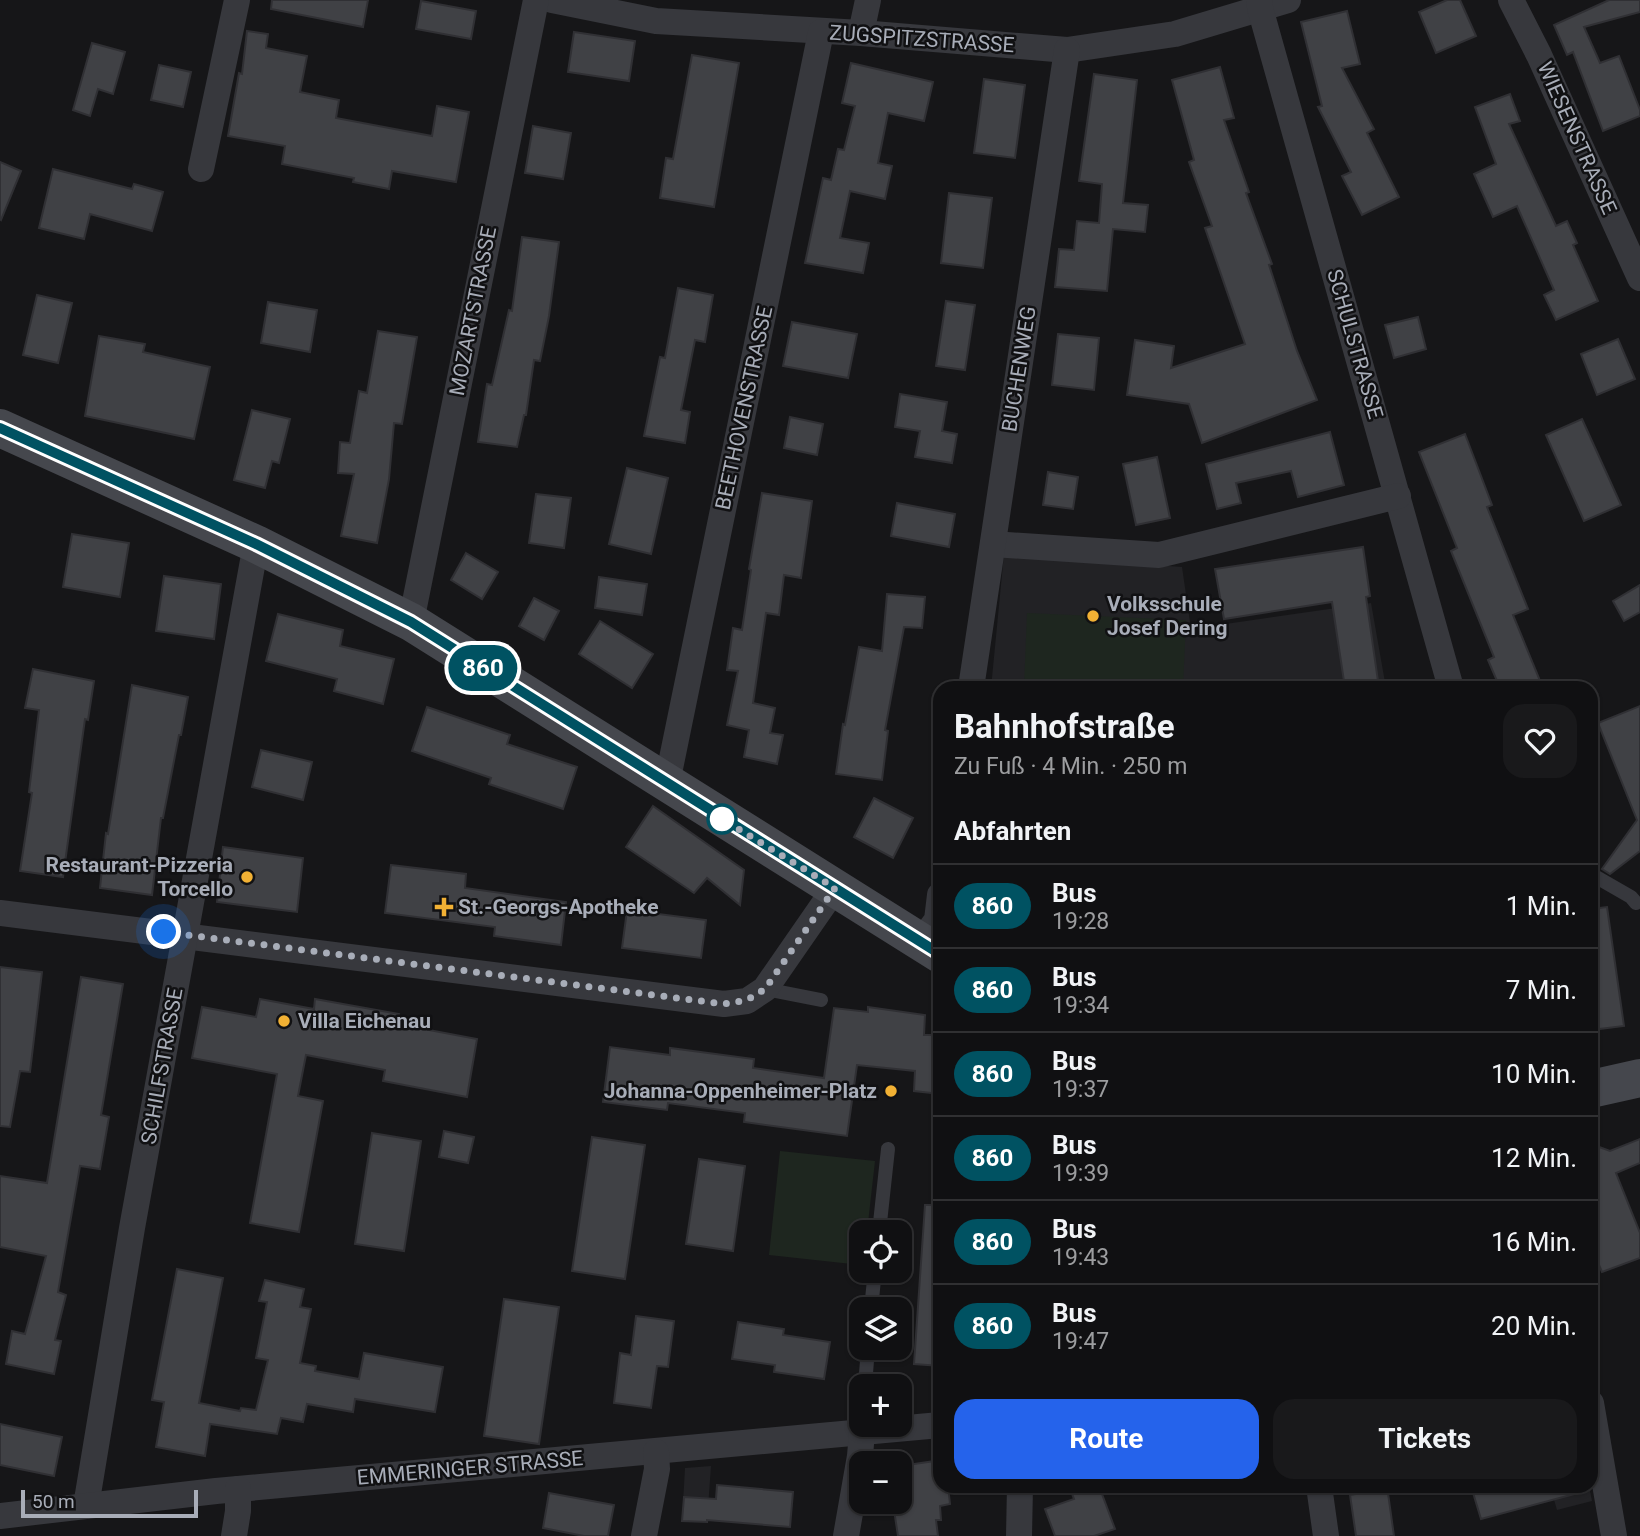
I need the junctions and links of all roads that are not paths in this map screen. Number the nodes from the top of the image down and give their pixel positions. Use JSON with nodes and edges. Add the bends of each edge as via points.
{"nodes":[{"id":1,"x":237,"y":0,"type":"edge"},
{"id":2,"x":536,"y":0,"type":"edge"},
{"id":3,"x":552,"y":0,"type":"edge"},
{"id":4,"x":868,"y":0,"type":"edge"},
{"id":5,"x":1288,"y":0,"type":"edge"},
{"id":6,"x":1511,"y":0,"type":"edge"},
{"id":7,"x":1259,"y":4,"type":"edge"},
{"id":8,"x":656,"y":11,"type":"edge"},
{"id":9,"x":821,"y":32,"type":"junction"},
{"id":10,"x":861,"y":33,"type":"junction"},
{"id":11,"x":1066,"y":50,"type":"junction"},
{"id":12,"x":201,"y":169,"type":"dead end"},
{"id":13,"x":1640,"y":278,"type":"edge"},
{"id":14,"x":0,"y":428,"type":"edge"},
{"id":15,"x":1398,"y":496,"type":"junction"},
{"id":16,"x":256,"y":544,"type":"junction"},
{"id":17,"x":993,"y":544,"type":"junction"},
{"id":18,"x":411,"y":622,"type":"junction"},
{"id":19,"x":972,"y":681,"type":"edge"},
{"id":20,"x":1449,"y":681,"type":"edge"},
{"id":21,"x":667,"y":783,"type":"junction"},
{"id":22,"x":1598,"y":878,"type":"edge"},
{"id":23,"x":835,"y":888,"type":"junction"},
{"id":24,"x":1636,"y":903,"type":"dead end"},
{"id":25,"x":0,"y":913,"type":"edge"},
{"id":26,"x":185,"y":935,"type":"junction"},
{"id":27,"x":930,"y":949,"type":"edge"},
{"id":28,"x":765,"y":989,"type":"junction"},
{"id":29,"x":821,"y":1000,"type":"dead end"},
{"id":30,"x":1640,"y":1078,"type":"edge"},
{"id":31,"x":1598,"y":1087,"type":"edge"},
{"id":32,"x":888,"y":1149,"type":"dead end"},
{"id":33,"x":880,"y":1220,"type":"edge"},
{"id":34,"x":933,"y":1425,"type":"edge"},
{"id":35,"x":912,"y":1426,"type":"edge"},
{"id":36,"x":849,"y":1430,"type":"edge"},
{"id":37,"x":861,"y":1437,"type":"edge"},
{"id":38,"x":1598,"y":1443,"type":"edge"},
{"id":39,"x":656,"y":1452,"type":"junction"},
{"id":40,"x":238,"y":1489,"type":"junction"},
{"id":41,"x":1020,"y":1493,"type":"edge"},
{"id":42,"x":1320,"y":1493,"type":"edge"},
{"id":43,"x":86,"y":1506,"type":"junction"},
{"id":44,"x":0,"y":1516,"type":"edge"},
{"id":45,"x":234,"y":1536,"type":"edge"},
{"id":46,"x":644,"y":1536,"type":"edge"},
{"id":47,"x":846,"y":1536,"type":"edge"},
{"id":48,"x":1019,"y":1536,"type":"edge"},
{"id":49,"x":1326,"y":1536,"type":"edge"},
{"id":50,"x":1614,"y":1536,"type":"edge"}],
"edges":[{"from":1,"to":12,"type":"street"},
{"from":2,"to":18,"type":"street","name":"MOZARTSTRASSE"},
{"from":3,"to":8,"type":"street","name":"ZUGSPITZSTRASSE"},
{"from":4,"to":10,"type":"street"},
{"from":5,"to":7,"type":"street","name":"ZUGSPITZSTRASSE"},
{"from":6,"to":13,"type":"street","name":"WIESENSTRASSE"},
{"from":7,"to":11,"type":"street","name":"ZUGSPITZSTRASSE","via":[[1175,34]]},
{"from":7,"to":15,"type":"street","name":"SCHULSTRASSE"},
{"from":8,"to":9,"type":"street","name":"ZUGSPITZSTRASSE"},
{"from":9,"to":10,"type":"street","name":"ZUGSPITZSTRASSE"},
{"from":9,"to":21,"type":"street","name":"BEETHOVENSTRASSE"},
{"from":10,"to":11,"type":"street","name":"ZUGSPITZSTRASSE"},
{"from":11,"to":17,"type":"street","name":"BUCHENWEG"},
{"from":14,"to":16,"type":"main road"},
{"from":15,"to":17,"type":"street","via":[[1159,555]]},
{"from":15,"to":20,"type":"street","name":"SCHULSTRASSE"},
{"from":16,"to":18,"type":"main road"},
{"from":16,"to":26,"type":"street","name":"SCHILFSTRASSE"},
{"from":17,"to":19,"type":"street","name":"BUCHENWEG"},
{"from":18,"to":21,"type":"main road"},
{"from":21,"to":23,"type":"main road"},
{"from":22,"to":24,"type":"lane"},
{"from":23,"to":27,"type":"main road"},
{"from":23,"to":28,"type":"street"},
{"from":25,"to":26,"type":"street"},
{"from":26,"to":28,"type":"street","via":[[724,1004],[747,1000]]},
{"from":26,"to":43,"type":"street","name":"SCHILFSTRASSE"},
{"from":28,"to":29,"type":"lane"},
{"from":30,"to":31,"type":"main road"},
{"from":32,"to":33,"type":"lane"},
{"from":34,"to":35,"type":"street","name":"EMMERINGER STRASSE"},
{"from":36,"to":39,"type":"street","name":"EMMERINGER STRASSE"},
{"from":37,"to":47,"type":"street"},
{"from":38,"to":50,"type":"street"},
{"from":39,"to":40,"type":"street","name":"EMMERINGER STRASSE"},
{"from":39,"to":46,"type":"street"},
{"from":40,"to":43,"type":"street","name":"EMMERINGER STRASSE"},
{"from":40,"to":45,"type":"street"},
{"from":41,"to":48,"type":"street"},
{"from":42,"to":49,"type":"street"},
{"from":43,"to":44,"type":"street","name":"EMMERINGER STRASSE"}]}
